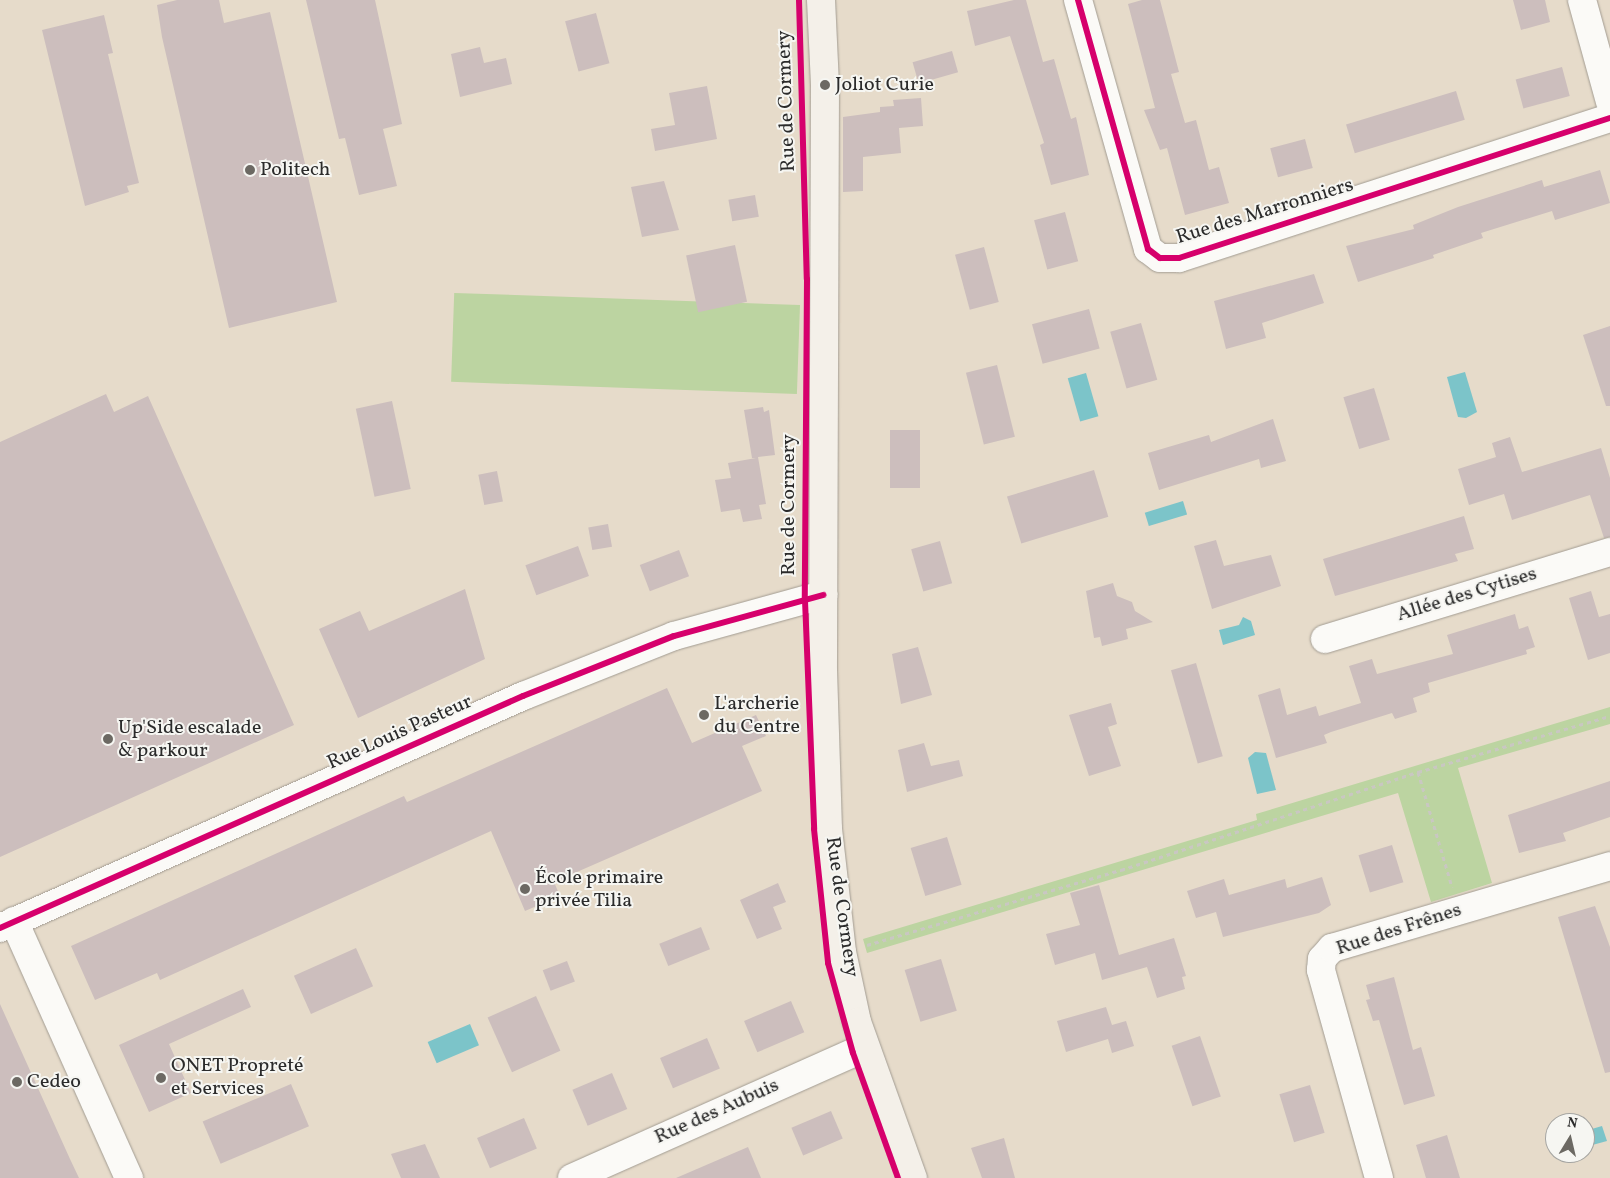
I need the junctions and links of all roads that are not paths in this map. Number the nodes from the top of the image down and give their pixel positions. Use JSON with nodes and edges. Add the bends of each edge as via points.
{"nodes":[{"id":1,"x":821,"y":0,"type":"edge"},
{"id":2,"x":1078,"y":0,"type":"edge"},
{"id":3,"x":1582,"y":0,"type":"edge"},
{"id":4,"x":1610,"y":102,"type":"edge"},
{"id":5,"x":1610,"y":118,"type":"edge"},
{"id":6,"x":1610,"y":552,"type":"edge"},
{"id":7,"x":823,"y":595,"type":"junction"},
{"id":8,"x":1325,"y":639,"type":"dead end"},
{"id":9,"x":1610,"y":866,"type":"edge"},
{"id":10,"x":7,"y":924,"type":"edge"},
{"id":11,"x":864,"y":1048,"type":"junction"},
{"id":12,"x":129,"y":1178,"type":"edge"},
{"id":13,"x":572,"y":1178,"type":"edge"},
{"id":14,"x":913,"y":1178,"type":"edge"},
{"id":15,"x":1379,"y":1178,"type":"edge"}],
"edges":[{"from":1,"to":7,"type":"main road","name":"Rue de Cormery","via":[[825,85]]},
{"from":2,"to":5,"type":"street","name":"Rue des Marronniers","via":[[1148,249],[1160,258],[1179,258]]},
{"from":3,"to":4,"type":"street"},
{"from":6,"to":8,"type":"street","name":"Allée des Cytises"},
{"from":7,"to":10,"type":"street","name":"Rue Louis Pasteur","via":[[674,636],[550,686]]},
{"from":7,"to":11,"type":"main road","name":"Rue de Cormery","via":[[828,828],[842,952]]},
{"from":9,"to":15,"type":"street","name":"Rue des Frênes","via":[[1332,948],[1322,959],[1321,970]]},
{"from":10,"to":12,"type":"street"},
{"from":11,"to":13,"type":"street","name":"Rue des Aubuis"},
{"from":11,"to":14,"type":"main road","name":"Rue de Cormery"}]}
